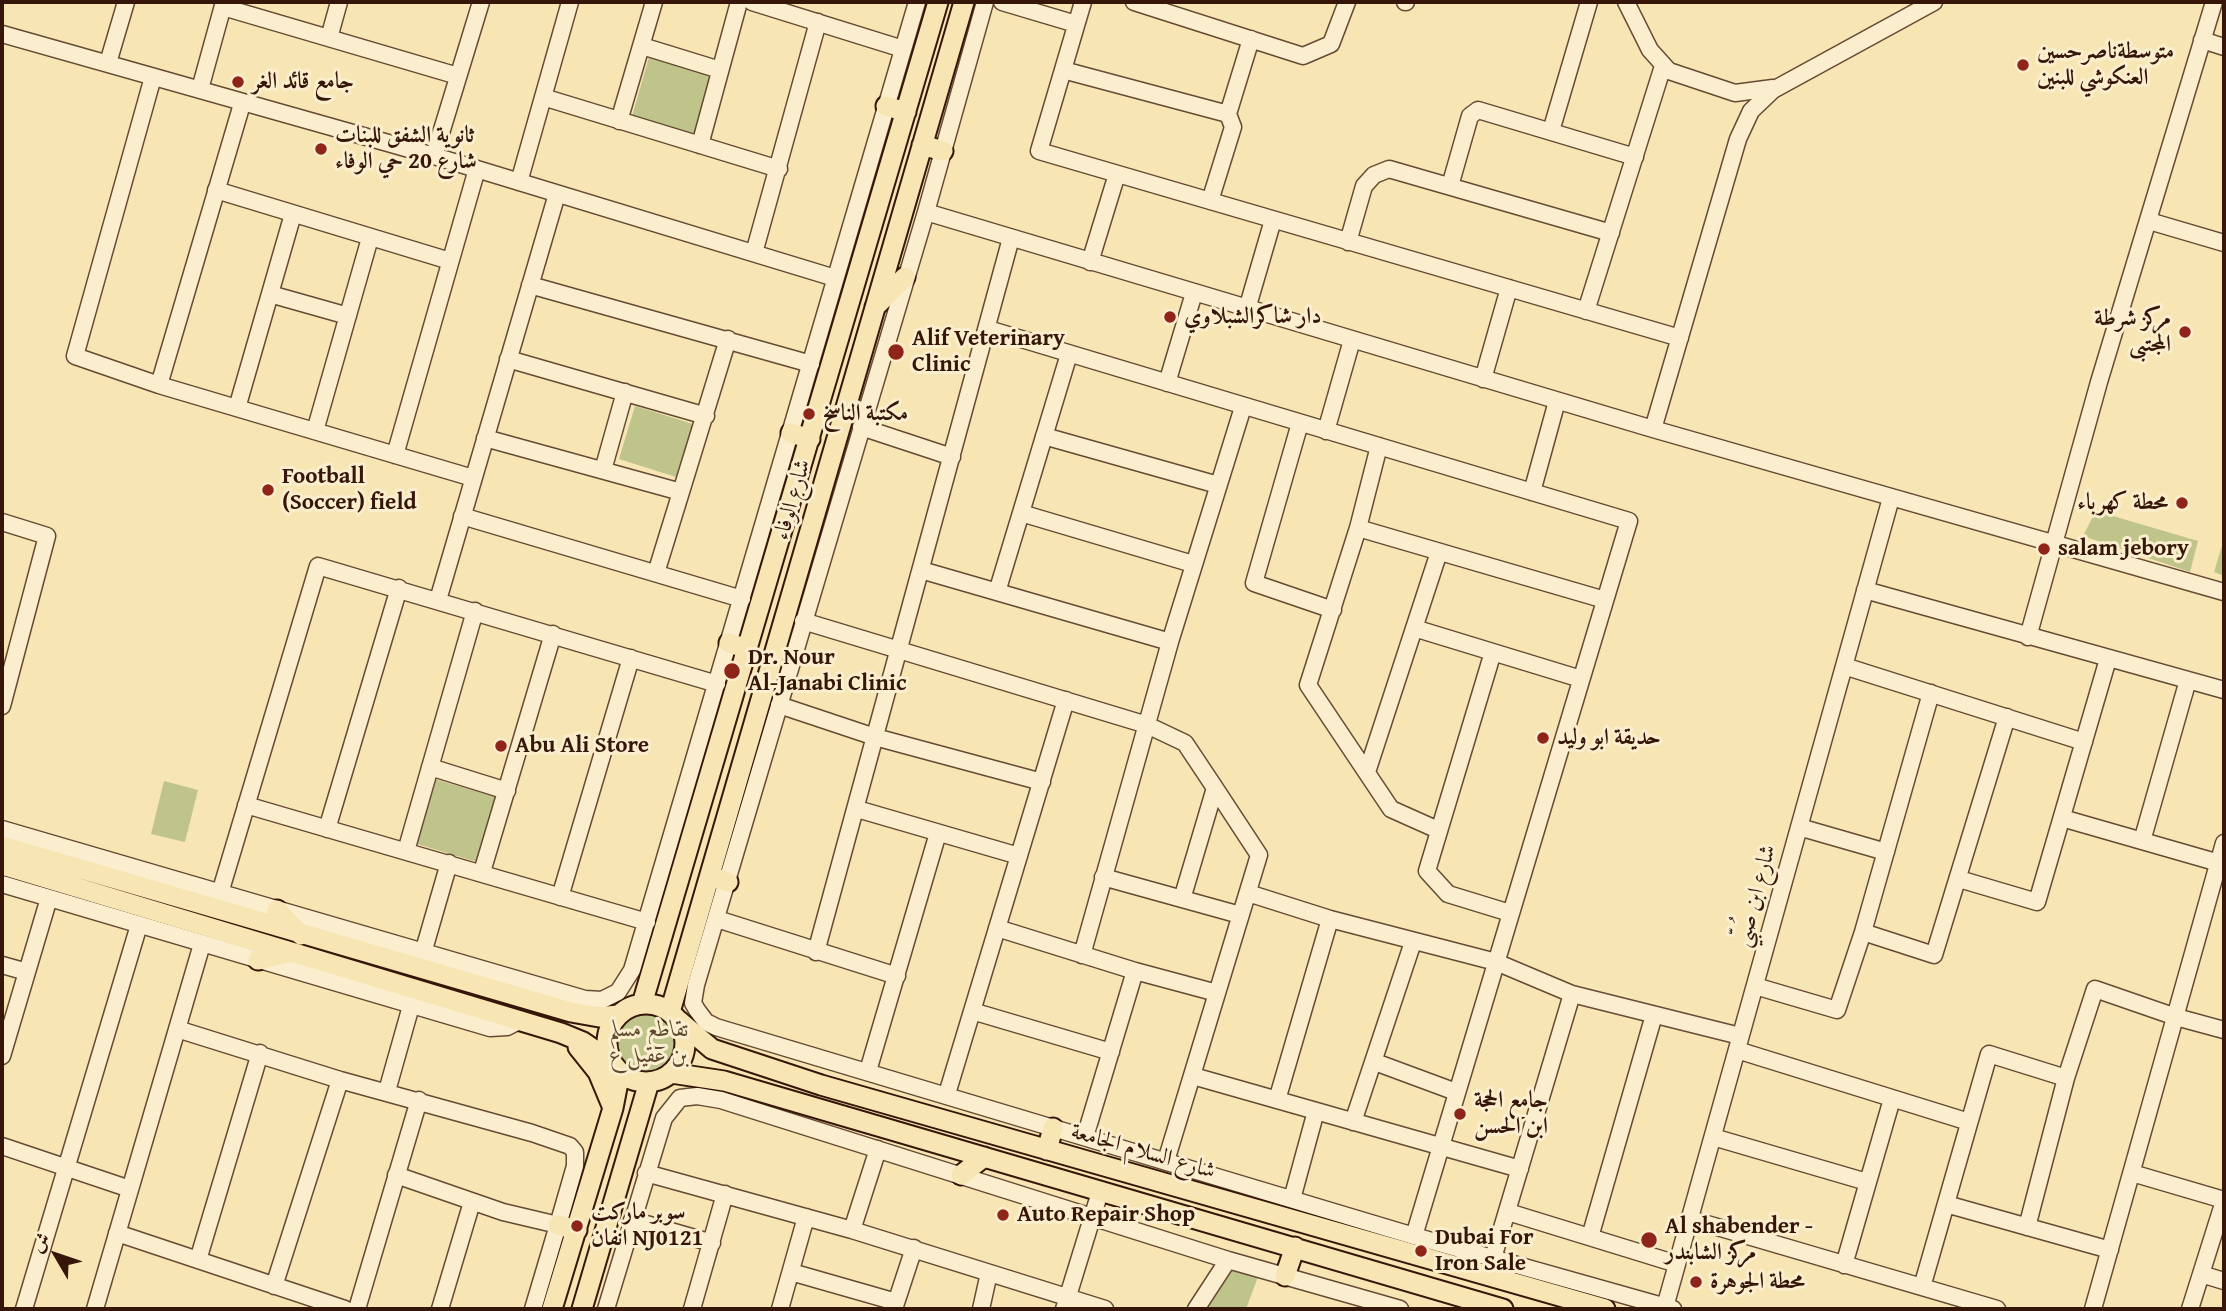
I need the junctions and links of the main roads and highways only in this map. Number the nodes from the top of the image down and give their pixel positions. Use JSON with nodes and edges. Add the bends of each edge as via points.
{"nodes":[{"id":1,"x":938,"y":2,"type":"edge"},
{"id":2,"x":964,"y":2,"type":"edge"},
{"id":3,"x":887,"y":106,"type":"road end"},
{"id":4,"x":906,"y":112,"type":"junction"},
{"id":5,"x":922,"y":145,"type":"junction"},
{"id":6,"x":943,"y":151,"type":"road end"},
{"id":7,"x":905,"y":278,"type":"road end"},
{"id":8,"x":874,"y":308,"type":"junction"},
{"id":9,"x":790,"y":433,"type":"road end"},
{"id":10,"x":810,"y":439,"type":"junction"},
{"id":11,"x":813,"y":518,"type":"junction"},
{"id":12,"x":832,"y":523,"type":"road end"},
{"id":13,"x":729,"y":643,"type":"road end"},
{"id":14,"x":748,"y":649,"type":"junction"},
{"id":15,"x":719,"y":748,"type":"junction"},
{"id":16,"x":728,"y":811,"type":"junction"},
{"id":17,"x":2,"y":846,"type":"edge"},
{"id":18,"x":2,"y":865,"type":"edge"},
{"id":19,"x":276,"y":910,"type":"road end"},
{"id":20,"x":296,"y":943,"type":"junction"},
{"id":21,"x":258,"y":960,"type":"road end"},
{"id":22,"x":655,"y":965,"type":"junction"},
{"id":23,"x":642,"y":1004,"type":"junction"},
{"id":24,"x":571,"y":1012,"type":"junction"},
{"id":25,"x":618,"y":1015,"type":"junction"},
{"id":26,"x":674,"y":1016,"type":"junction"},
{"id":27,"x":561,"y":1033,"type":"junction"},
{"id":28,"x":616,"y":1067,"type":"junction"},
{"id":29,"x":671,"y":1073,"type":"junction"},
{"id":30,"x":649,"y":1082,"type":"junction"},
{"id":31,"x":839,"y":1090,"type":"junction"},
{"id":32,"x":612,"y":1108,"type":"junction"},
{"id":33,"x":831,"y":1112,"type":"junction"},
{"id":34,"x":1052,"y":1128,"type":"road end"},
{"id":35,"x":1047,"y":1150,"type":"junction"},
{"id":36,"x":984,"y":1157,"type":"junction"},
{"id":37,"x":961,"y":1175,"type":"road end"},
{"id":38,"x":1294,"y":1247,"type":"junction"},
{"id":39,"x":1285,"y":1276,"type":"road end"},
{"id":40,"x":558,"y":1289,"type":"junction"},
{"id":41,"x":552,"y":1309,"type":"edge"},
{"id":42,"x":576,"y":1309,"type":"edge"},
{"id":43,"x":582,"y":1309,"type":"edge"},
{"id":44,"x":1503,"y":1309,"type":"edge"},
{"id":45,"x":1604,"y":1309,"type":"edge"}],
"edges":[{"from":1,"to":4,"type":"main road","name":"شارع الوفاء"},
{"from":2,"to":5,"type":"main road","name":"شارع الوفاء"},
{"from":3,"to":4,"type":"main road"},
{"from":4,"to":10,"type":"main road","name":"شارع الوفاء"},
{"from":5,"to":6,"type":"main road"},
{"from":5,"to":8,"type":"main road","name":"شارع الوفاء"},
{"from":7,"to":8,"type":"main road"},
{"from":8,"to":11,"type":"main road","name":"شارع الوفاء"},
{"from":9,"to":10,"type":"main road"},
{"from":10,"to":14,"type":"main road","name":"شارع الوفاء"},
{"from":11,"to":12,"type":"main road"},
{"from":11,"to":16,"type":"main road","name":"شارع الوفاء"},
{"from":13,"to":14,"type":"main road"},
{"from":14,"to":15,"type":"main road","name":"شارع الوفاء"},
{"from":15,"to":16,"type":"main road","via":[[722,759],[709,816],[720,820]]},
{"from":15,"to":22,"type":"main road","name":"شارع الوفاء"},
{"from":16,"to":26,"type":"main road","name":"شارع الوفاء","via":[[719,879]]},
{"from":17,"to":20,"type":"main road"},
{"from":18,"to":20,"type":"main road"},
{"from":19,"to":20,"type":"main road"},
{"from":20,"to":21,"type":"main road"},
{"from":20,"to":24,"type":"main road"},
{"from":20,"to":27,"type":"main road"},
{"from":22,"to":23,"type":"main road","name":"شارع الوفاء"},
{"from":22,"to":24,"type":"main road","via":[[621,1003]]},
{"from":23,"to":25,"type":"main road"},
{"from":23,"to":26,"type":"main road","via":[[662,1007]]},
{"from":24,"to":25,"type":"main road"},
{"from":25,"to":28,"type":"main road","via":[[607,1038]]},
{"from":26,"to":29,"type":"main road","via":[[685,1042]]},
{"from":26,"to":31,"type":"main road","name":"شارع السلام الجامعة","via":[[712,1049]]},
{"from":27,"to":28,"type":"main road","via":[[583,1042]]},
{"from":27,"to":32,"type":"main road","via":[[588,1057]]},
{"from":28,"to":30,"type":"main road","via":[[629,1078]]},
{"from":28,"to":32,"type":"main road"},
{"from":29,"to":30,"type":"main road"},
{"from":29,"to":33,"type":"main road","via":[[709,1077]]},
{"from":30,"to":43,"type":"main road"},
{"from":31,"to":33,"type":"main road","via":[[828,1098]]},
{"from":31,"to":35,"type":"main road","name":"شارع السلام الجامعة"},
{"from":32,"to":40,"type":"main road","via":[[567,1228]]},
{"from":33,"to":36,"type":"main road"},
{"from":34,"to":35,"type":"main road"},
{"from":35,"to":45,"type":"main road","name":"شارع السلام الجامعة","via":[[1341,1223]]},
{"from":36,"to":37,"type":"main road"},
{"from":36,"to":38,"type":"main road"},
{"from":38,"to":39,"type":"main road"},
{"from":38,"to":44,"type":"main road"},
{"from":40,"to":41,"type":"main road"},
{"from":40,"to":42,"type":"main road","via":[[568,1280],[580,1284]]}]}
